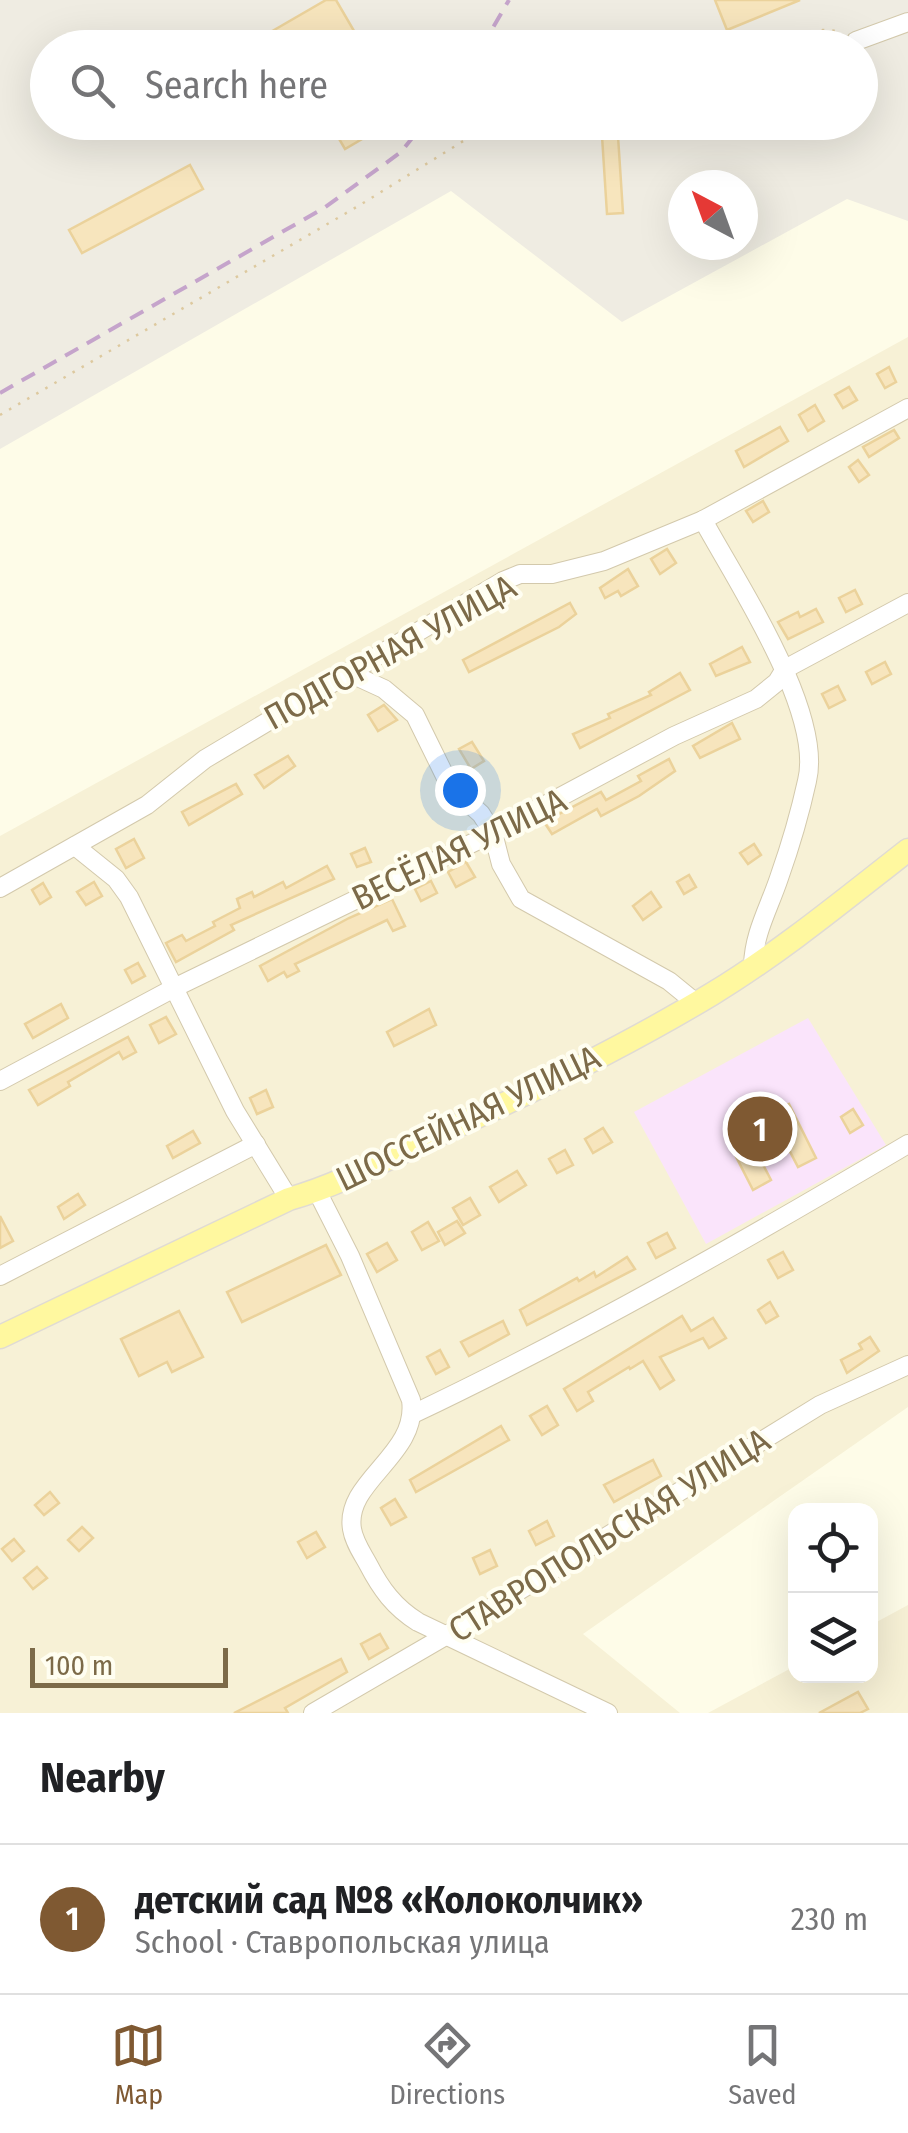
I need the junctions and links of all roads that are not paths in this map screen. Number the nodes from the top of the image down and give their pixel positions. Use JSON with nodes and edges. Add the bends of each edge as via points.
{"nodes":[{"id":1,"x":908,"y":22,"type":"edge"},
{"id":2,"x":874,"y":30,"type":"edge"},
{"id":3,"x":908,"y":408,"type":"edge"},
{"id":4,"x":703,"y":520,"type":"junction"},
{"id":5,"x":908,"y":603,"type":"edge"},
{"id":6,"x":785,"y":670,"type":"junction"},
{"id":7,"x":347,"y":672,"type":"junction"},
{"id":8,"x":493,"y":832,"type":"junction"},
{"id":9,"x":75,"y":846,"type":"junction"},
{"id":10,"x":908,"y":850,"type":"edge"},
{"id":11,"x":0,"y":888,"type":"edge"},
{"id":12,"x":753,"y":965,"type":"junction"},
{"id":13,"x":176,"y":987,"type":"junction"},
{"id":14,"x":696,"y":1003,"type":"junction"},
{"id":15,"x":0,"y":1081,"type":"edge"},
{"id":16,"x":256,"y":1144,"type":"junction"},
{"id":17,"x":908,"y":1144,"type":"edge"},
{"id":18,"x":316,"y":1191,"type":"junction"},
{"id":19,"x":289,"y":1199,"type":"junction"},
{"id":20,"x":0,"y":1276,"type":"edge"},
{"id":21,"x":0,"y":1337,"type":"edge"},
{"id":22,"x":908,"y":1365,"type":"edge"},
{"id":23,"x":413,"y":1414,"type":"junction"},
{"id":24,"x":447,"y":1635,"type":"junction"},
{"id":25,"x":601,"y":1711,"type":"edge"},
{"id":26,"x":313,"y":1713,"type":"edge"}],
"edges":[{"from":1,"to":2,"type":"street"},
{"from":3,"to":4,"type":"street","name":"ПОДГОРНАЯ УЛИЦА"},
{"from":4,"to":6,"type":"street"},
{"from":4,"to":7,"type":"street","name":"ПОДГОРНАЯ УЛИЦА","via":[[604,561],[520,574]]},
{"from":5,"to":6,"type":"street","name":"ВЕСЁЛАЯ УЛИЦА"},
{"from":6,"to":8,"type":"street","name":"ВЕСЁЛАЯ УЛИЦА","via":[[756,699]]},
{"from":6,"to":12,"type":"street","via":[[804,731],[808,778],[754,940]]},
{"from":7,"to":8,"type":"street","via":[[415,715],[450,786]]},
{"from":7,"to":9,"type":"street","name":"ПОДГОРНАЯ УЛИЦА"},
{"from":8,"to":13,"type":"street","name":"ВЕСЁЛАЯ УЛИЦА"},
{"from":8,"to":14,"type":"street","via":[[501,864],[521,898]]},
{"from":9,"to":11,"type":"street","name":"ПОДГОРНАЯ УЛИЦА"},
{"from":9,"to":13,"type":"street","via":[[129,896]]},
{"from":10,"to":12,"type":"main road","name":"ШОССЕЙНАЯ УЛИЦА"},
{"from":12,"to":14,"type":"main road","name":"ШОССЕЙНАЯ УЛИЦА"},
{"from":13,"to":15,"type":"street","name":"ВЕСЁЛАЯ УЛИЦА"},
{"from":13,"to":16,"type":"street"},
{"from":14,"to":18,"type":"main road","name":"ШОССЕЙНАЯ УЛИЦА"},
{"from":16,"to":19,"type":"street"},
{"from":16,"to":20,"type":"street"},
{"from":17,"to":23,"type":"street","via":[[731,1248]]},
{"from":18,"to":19,"type":"main road","name":"ШОССЕЙНАЯ УЛИЦА"},
{"from":18,"to":23,"type":"street","via":[[396,1360]]},
{"from":19,"to":21,"type":"main road","name":"ШОССЕЙНАЯ УЛИЦА"},
{"from":22,"to":24,"type":"street","name":"СТАВРОПОЛЬСКАЯ УЛИЦА","via":[[820,1405]]},
{"from":23,"to":24,"type":"street","via":[[410,1430],[358,1500],[351,1526],[391,1602]]},
{"from":24,"to":25,"type":"street"},
{"from":24,"to":26,"type":"street","name":"СТАВРОПОЛЬСКАЯ УЛИЦА"}]}
